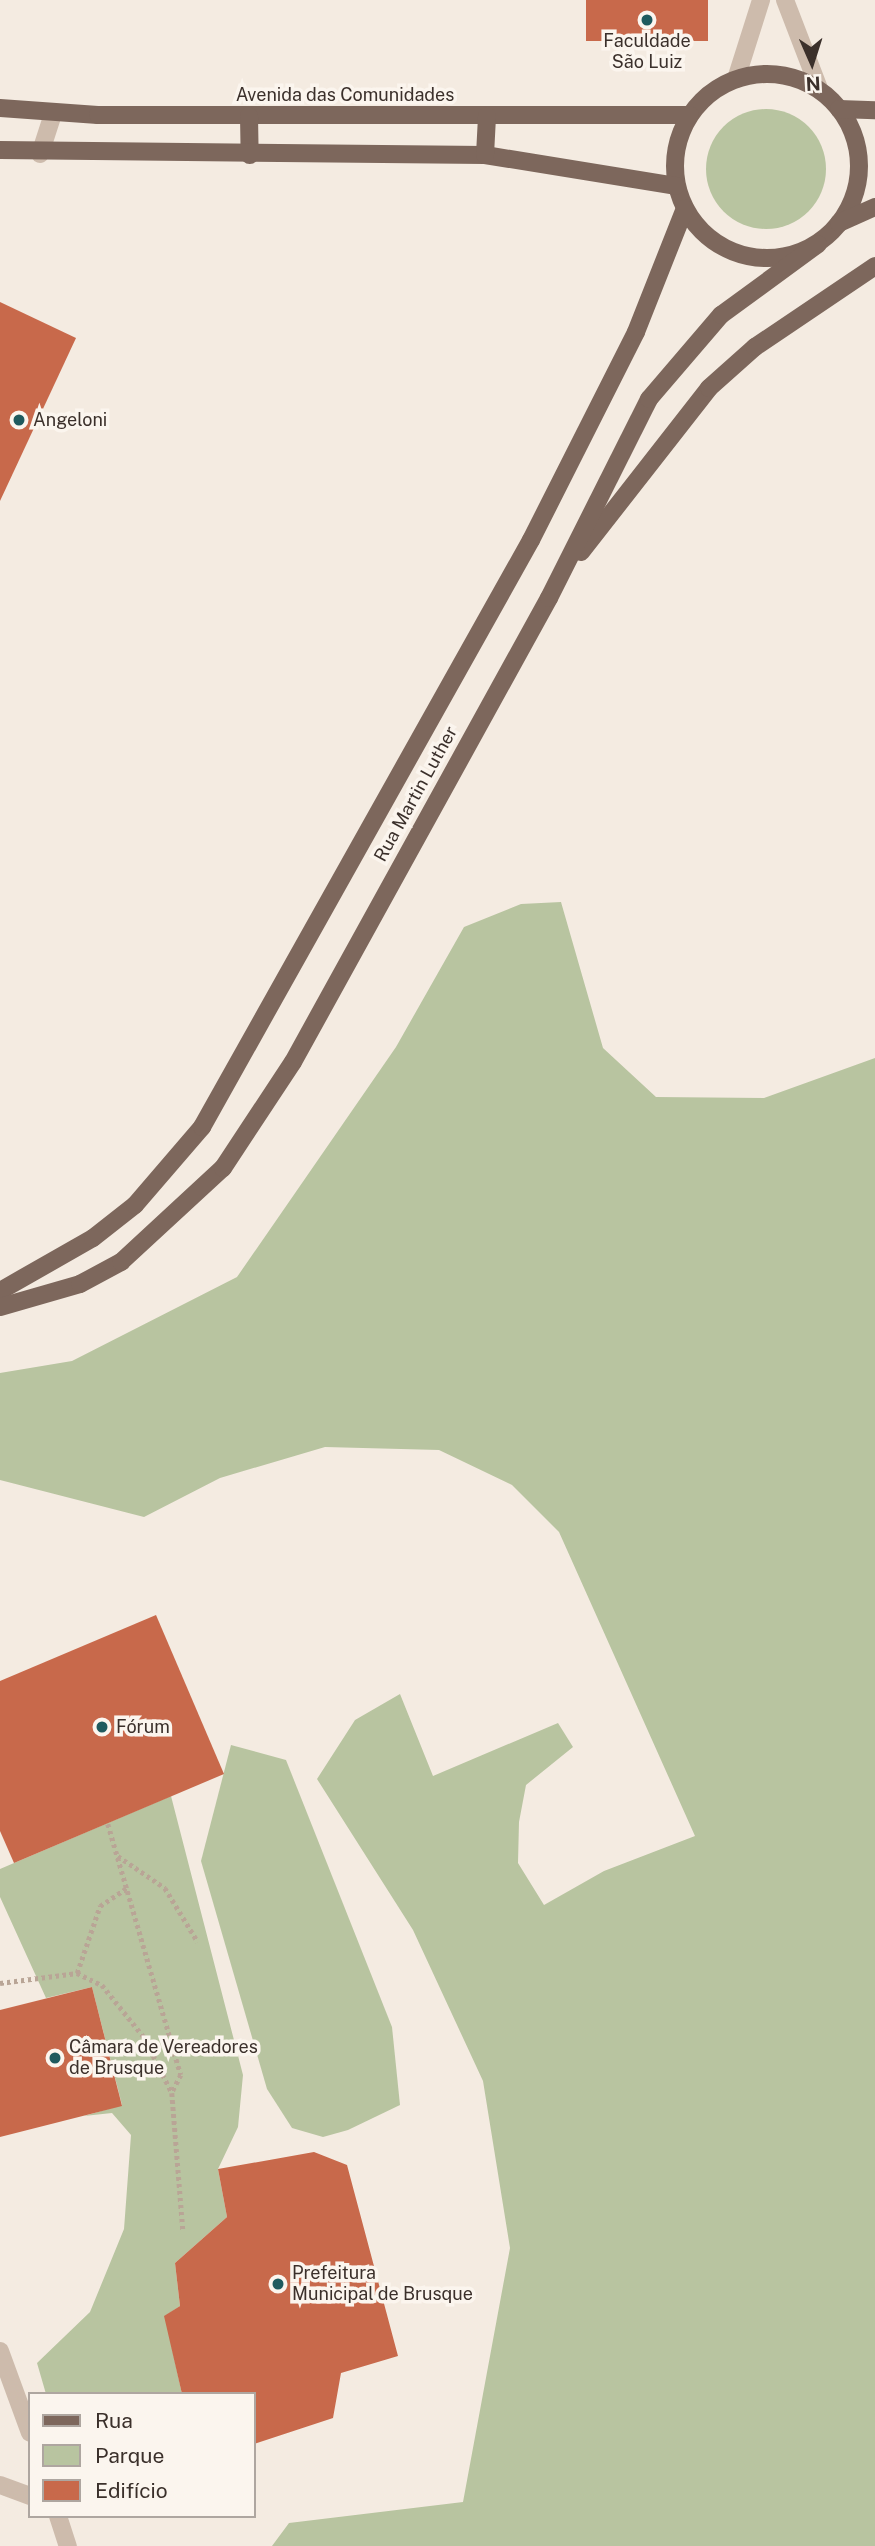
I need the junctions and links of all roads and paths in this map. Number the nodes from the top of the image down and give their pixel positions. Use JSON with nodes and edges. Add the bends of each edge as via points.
{"nodes":[{"id":1,"x":761,"y":0,"type":"edge"},
{"id":2,"x":785,"y":0,"type":"edge"},
{"id":3,"x":736,"y":79,"type":"junction"},
{"id":4,"x":820,"y":91,"type":"junction"},
{"id":5,"x":0,"y":108,"type":"edge"},
{"id":6,"x":839,"y":109,"type":"junction"},
{"id":7,"x":875,"y":110,"type":"edge"},
{"id":8,"x":53,"y":114,"type":"junction"},
{"id":9,"x":249,"y":116,"type":"junction"},
{"id":10,"x":487,"y":116,"type":"junction"},
{"id":11,"x":690,"y":116,"type":"junction"},
{"id":12,"x":0,"y":150,"type":"edge"},
{"id":13,"x":40,"y":154,"type":"junction"},
{"id":14,"x":250,"y":155,"type":"junction"},
{"id":15,"x":485,"y":155,"type":"junction"},
{"id":16,"x":676,"y":186,"type":"junction"},
{"id":17,"x":875,"y":207,"type":"edge"},
{"id":18,"x":685,"y":208,"type":"junction"},
{"id":19,"x":839,"y":223,"type":"junction"},
{"id":20,"x":818,"y":244,"type":"junction"},
{"id":21,"x":875,"y":266,"type":"edge"},
{"id":22,"x":548,"y":598,"type":"junction"},
{"id":23,"x":0,"y":1291,"type":"edge"},
{"id":24,"x":0,"y":1307,"type":"edge"},
{"id":25,"x":107,"y":1824,"type":"dead end"},
{"id":26,"x":117,"y":1855,"type":"junction"},
{"id":27,"x":127,"y":1888,"type":"junction"},
{"id":28,"x":198,"y":1942,"type":"dead end"},
{"id":29,"x":77,"y":1973,"type":"junction"},
{"id":30,"x":0,"y":1983,"type":"edge"},
{"id":31,"x":172,"y":2093,"type":"junction"},
{"id":32,"x":183,"y":2231,"type":"dead end"},
{"id":33,"x":0,"y":2351,"type":"edge"},
{"id":34,"x":28,"y":2428,"type":"edge"},
{"id":35,"x":0,"y":2485,"type":"edge"},
{"id":36,"x":28,"y":2495,"type":"edge"}],
"edges":[{"from":1,"to":3,"type":"street"},
{"from":2,"to":4,"type":"street"},
{"from":3,"to":4,"type":"main road","via":[[765,74]]},
{"from":3,"to":11,"type":"main road","via":[[710,94]]},
{"from":4,"to":6,"type":"main road"},
{"from":5,"to":8,"type":"main road","name":"Avenida das Comunidades"},
{"from":6,"to":7,"type":"main road"},
{"from":6,"to":19,"type":"main road","via":[[854,135],[859,166],[854,196]]},
{"from":8,"to":9,"type":"main road","name":"Avenida das Comunidades"},
{"from":8,"to":13,"type":"street"},
{"from":9,"to":10,"type":"main road","name":"Avenida das Comunidades"},
{"from":9,"to":14,"type":"main road"},
{"from":10,"to":11,"type":"main road","name":"Avenida das Comunidades"},
{"from":10,"to":15,"type":"main road"},
{"from":11,"to":16,"type":"main road","via":[[679,137]]},
{"from":12,"to":13,"type":"main road"},
{"from":13,"to":14,"type":"main road"},
{"from":14,"to":15,"type":"main road"},
{"from":15,"to":16,"type":"main road"},
{"from":16,"to":18,"type":"main road"},
{"from":17,"to":19,"type":"main road"},
{"from":18,"to":20,"type":"main road","via":[[703,233],[728,251],[779,257]]},
{"from":18,"to":23,"type":"main road","name":"Rua Martin Luther","via":[[636,332],[531,540],[202,1127],[135,1205],[93,1238]]},
{"from":19,"to":20,"type":"main road"},
{"from":20,"to":22,"type":"main road","name":"Rua Martin Luther","via":[[721,315],[680,355],[629,434]]},
{"from":21,"to":22,"type":"main road","via":[[755,347],[709,388]]},
{"from":22,"to":24,"type":"main road","name":"Rua Martin Luther","via":[[293,1062],[223,1168],[121,1262],[80,1284]]},
{"from":25,"to":26,"type":"path"},
{"from":26,"to":27,"type":"path"},
{"from":26,"to":28,"type":"path","via":[[165,1888]]},
{"from":27,"to":29,"type":"path","via":[[100,1906]]},
{"from":27,"to":31,"type":"path","via":[[181,2075]]},
{"from":29,"to":30,"type":"path"},
{"from":29,"to":31,"type":"path","via":[[102,1985],[144,2037]]},
{"from":31,"to":32,"type":"path"},
{"from":33,"to":34,"type":"street"},
{"from":35,"to":36,"type":"street"}]}
